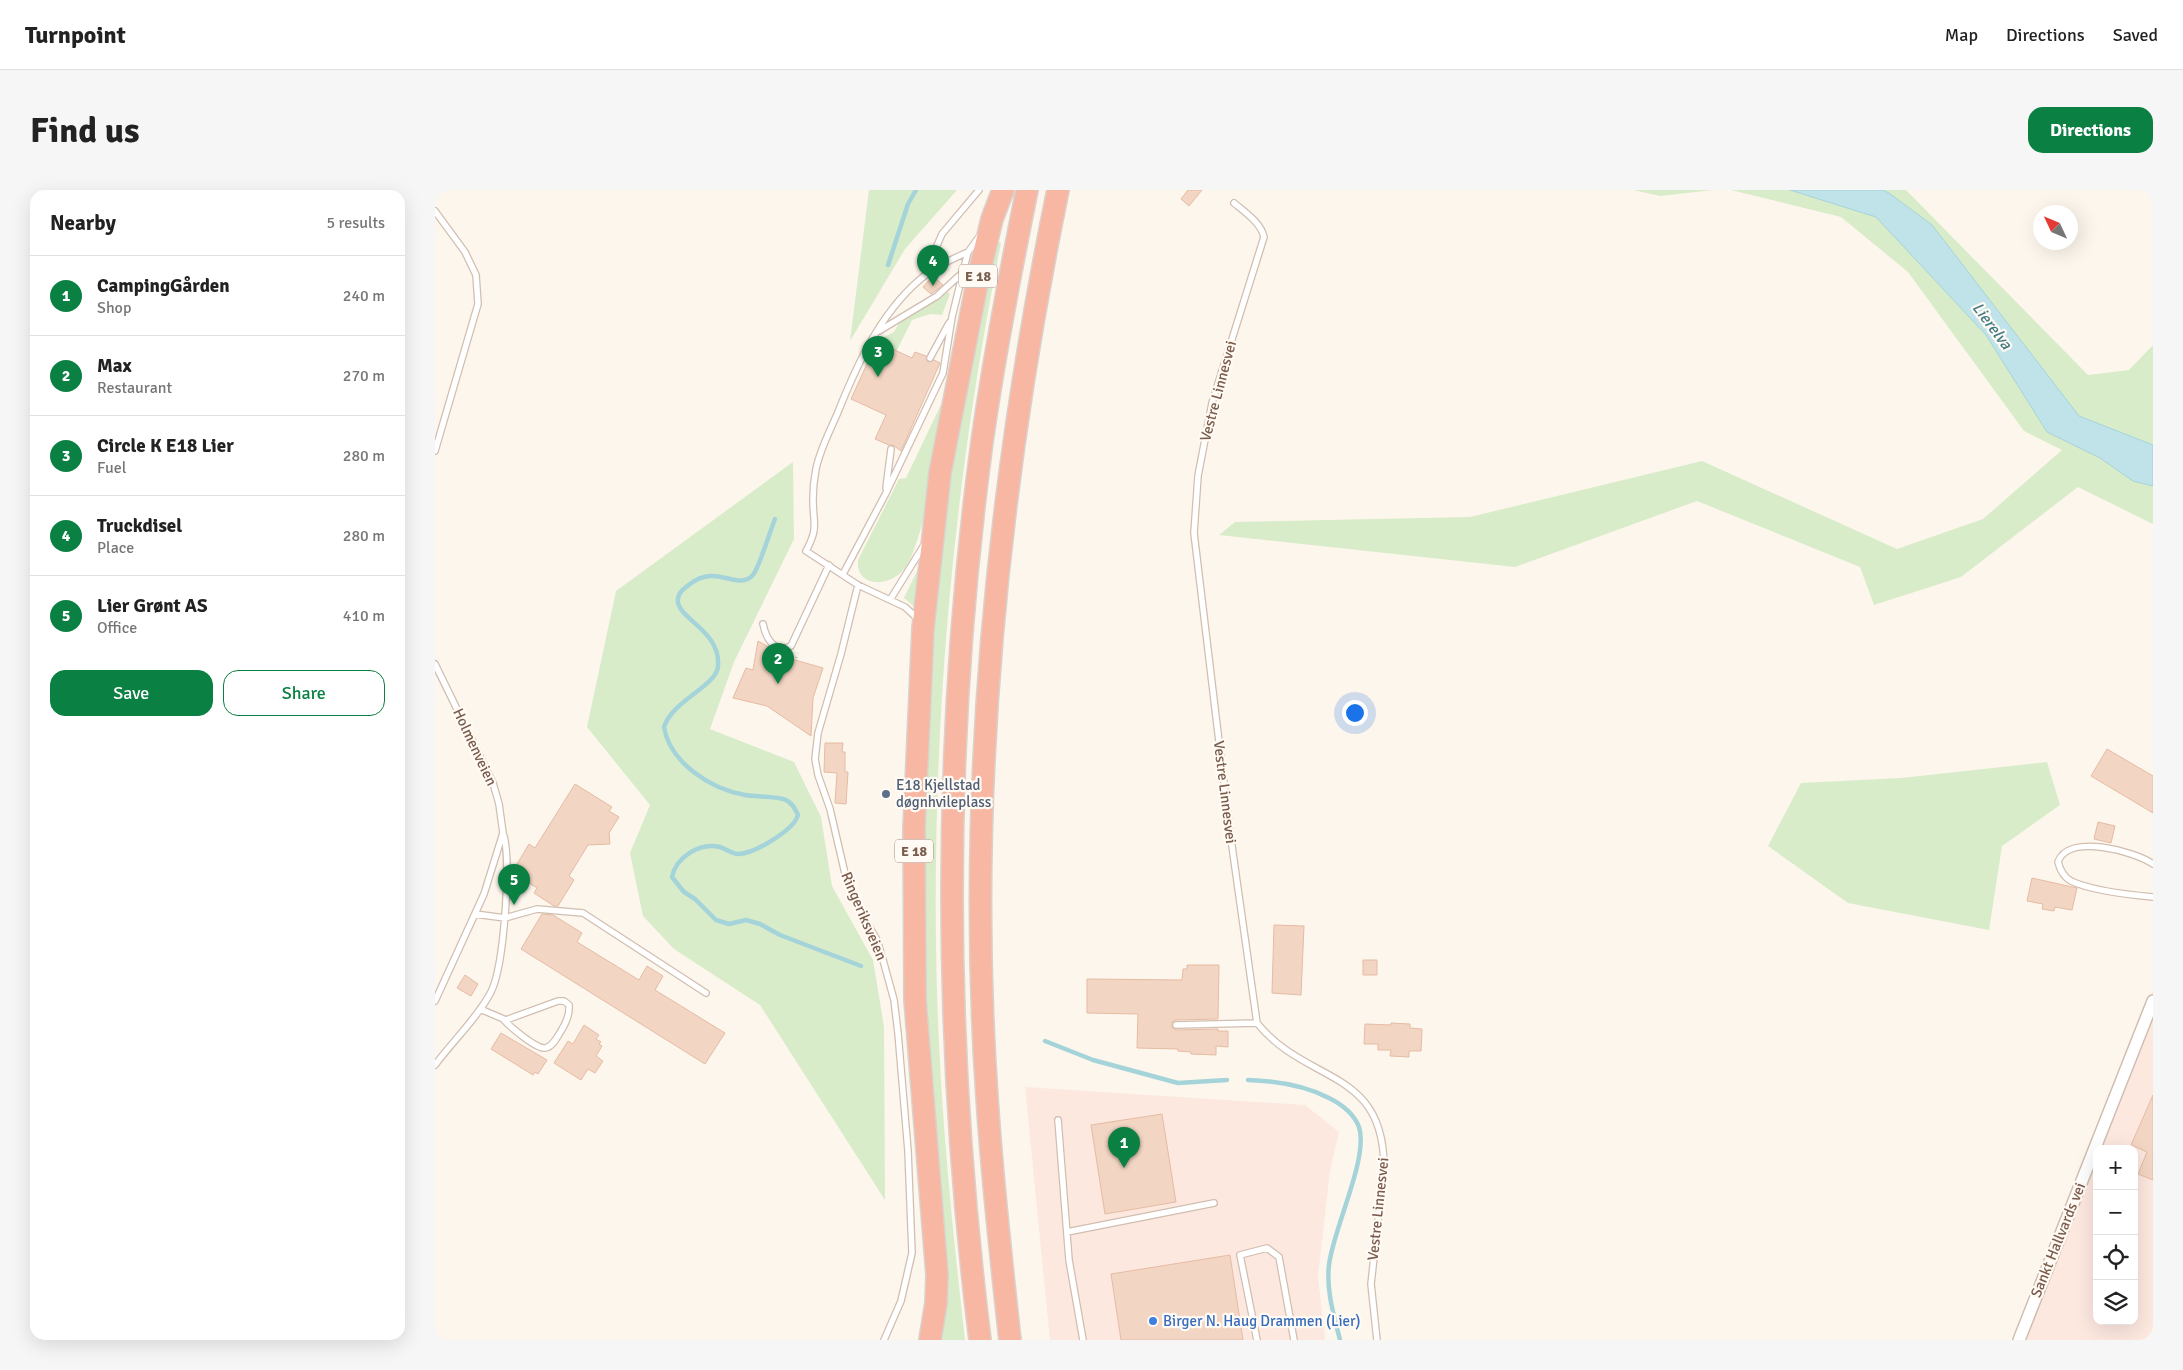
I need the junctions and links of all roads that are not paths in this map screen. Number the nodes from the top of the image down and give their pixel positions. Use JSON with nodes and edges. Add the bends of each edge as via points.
{"nodes":[{"id":1,"x":979,"y":190,"type":"edge"},
{"id":2,"x":1003,"y":190,"type":"edge"},
{"id":3,"x":1027,"y":190,"type":"edge"},
{"id":4,"x":1058,"y":190,"type":"edge"},
{"id":5,"x":1234,"y":203,"type":"dead end"},
{"id":6,"x":435,"y":211,"type":"edge"},
{"id":7,"x":992,"y":219,"type":"junction"},
{"id":8,"x":968,"y":252,"type":"junction"},
{"id":9,"x":936,"y":268,"type":"junction"},
{"id":10,"x":963,"y":272,"type":"junction"},
{"id":11,"x":952,"y":317,"type":"junction"},
{"id":12,"x":877,"y":332,"type":"junction"},
{"id":13,"x":930,"y":358,"type":"dead end"},
{"id":14,"x":891,"y":448,"type":"dead end"},
{"id":15,"x":435,"y":451,"type":"edge"},
{"id":16,"x":885,"y":495,"type":"junction"},
{"id":17,"x":932,"y":531,"type":"junction"},
{"id":18,"x":829,"y":564,"type":"junction"},
{"id":19,"x":843,"y":574,"type":"junction"},
{"id":20,"x":858,"y":584,"type":"junction"},
{"id":21,"x":890,"y":600,"type":"junction"},
{"id":22,"x":763,"y":624,"type":"dead end"},
{"id":23,"x":923,"y":628,"type":"junction"},
{"id":24,"x":435,"y":664,"type":"edge"},
{"id":25,"x":503,"y":833,"type":"junction"},
{"id":26,"x":2153,"y":864,"type":"edge"},
{"id":27,"x":2153,"y":897,"type":"edge"},
{"id":28,"x":475,"y":914,"type":"junction"},
{"id":29,"x":505,"y":918,"type":"junction"},
{"id":30,"x":705,"y":993,"type":"dead end"},
{"id":31,"x":435,"y":1001,"type":"edge"},
{"id":32,"x":2153,"y":1001,"type":"edge"},
{"id":33,"x":480,"y":1009,"type":"junction"},
{"id":34,"x":503,"y":1019,"type":"junction"},
{"id":35,"x":1257,"y":1023,"type":"junction"},
{"id":36,"x":1176,"y":1025,"type":"dead end"},
{"id":37,"x":435,"y":1065,"type":"edge"},
{"id":38,"x":1058,"y":1120,"type":"dead end"},
{"id":39,"x":1215,"y":1203,"type":"dead end"},
{"id":40,"x":1067,"y":1232,"type":"junction"},
{"id":41,"x":884,"y":1340,"type":"edge"},
{"id":42,"x":930,"y":1340,"type":"edge"},
{"id":43,"x":980,"y":1340,"type":"edge"},
{"id":44,"x":1011,"y":1340,"type":"edge"},
{"id":45,"x":1083,"y":1340,"type":"edge"},
{"id":46,"x":1257,"y":1340,"type":"edge"},
{"id":47,"x":1294,"y":1340,"type":"edge"},
{"id":48,"x":1377,"y":1340,"type":"edge"},
{"id":49,"x":2019,"y":1340,"type":"edge"}],
"edges":[{"from":1,"to":9,"type":"lane","via":[[942,234],[935,250]]},
{"from":2,"to":7,"type":"highway","number":"E 18"},
{"from":3,"to":43,"type":"highway","number":"E 18","via":[[982,442],[955,732],[951,891],[955,1070]]},
{"from":4,"to":44,"type":"highway","via":[[1029,336],[1009,470],[985,735],[982,932],[987,1095],[999,1248]]},
{"from":5,"to":35,"type":"lane","name":"Vestre Linnesvei","via":[[1258,225],[1263,237],[1212,403],[1198,476],[1194,533]]},
{"from":6,"to":15,"type":"lane","via":[[465,252],[476,275],[478,304]]},
{"from":7,"to":8,"type":"lane"},
{"from":7,"to":17,"type":"highway","number":"E 18","via":[[953,401]]},
{"from":8,"to":9,"type":"lane"},
{"from":8,"to":10,"type":"lane"},
{"from":9,"to":12,"type":"lane","via":[[905,294]]},
{"from":10,"to":11,"type":"lane"},
{"from":10,"to":12,"type":"lane","via":[[937,296]]},
{"from":11,"to":13,"type":"lane"},
{"from":11,"to":16,"type":"lane","via":[[943,373]]},
{"from":12,"to":18,"type":"lane","via":[[854,372],[821,452],[814,484],[816,526],[806,550]]},
{"from":14,"to":16,"type":"lane"},
{"from":16,"to":19,"type":"lane"},
{"from":17,"to":21,"type":"lane"},
{"from":17,"to":23,"type":"highway","number":"E 18"},
{"from":18,"to":19,"type":"lane"},
{"from":18,"to":22,"type":"lane","via":[[791,646],[775,646]]},
{"from":19,"to":20,"type":"lane"},
{"from":20,"to":21,"type":"lane"},
{"from":20,"to":41,"type":"lane","name":"Ringeriksveien","via":[[818,733],[815,765],[830,809],[846,878],[877,940],[894,1000],[898,1033],[912,1253],[901,1301]]},
{"from":21,"to":23,"type":"lane","via":[[911,612]]},
{"from":23,"to":42,"type":"highway","number":"E 18","via":[[913,917],[916,1020],[937,1275]]},
{"from":24,"to":25,"type":"lane","name":"Holmenveien","via":[[493,782]]},
{"from":25,"to":28,"type":"lane","name":"Holmenveien"},
{"from":25,"to":29,"type":"lane","via":[[507,847]]},
{"from":26,"to":27,"type":"lane","via":[[2088,845],[2068,849],[2058,862],[2061,872],[2070,880]]},
{"from":28,"to":29,"type":"lane"},
{"from":28,"to":31,"type":"lane","name":"Holmenveien"},
{"from":29,"to":30,"type":"lane","via":[[537,909],[583,913]]},
{"from":29,"to":33,"type":"lane","via":[[492,990]]},
{"from":32,"to":49,"type":"street","name":"Sankt Hallvards vei"},
{"from":33,"to":34,"type":"lane"},
{"from":33,"to":37,"type":"lane"},
{"from":34,"to":34,"type":"lane","via":[[517,1032],[545,1048],[551,1045],[564,1026],[569,1005],[557,1001]]},
{"from":35,"to":36,"type":"lane"},
{"from":35,"to":48,"type":"lane","name":"Vestre Linnesvei","via":[[1277,1044],[1299,1060],[1357,1093],[1380,1129],[1384,1168],[1371,1284]]},
{"from":38,"to":40,"type":"lane"},
{"from":39,"to":40,"type":"lane"},
{"from":40,"to":45,"type":"lane"},
{"from":46,"to":47,"type":"lane","via":[[1240,1255],[1267,1248],[1279,1258]]}]}
